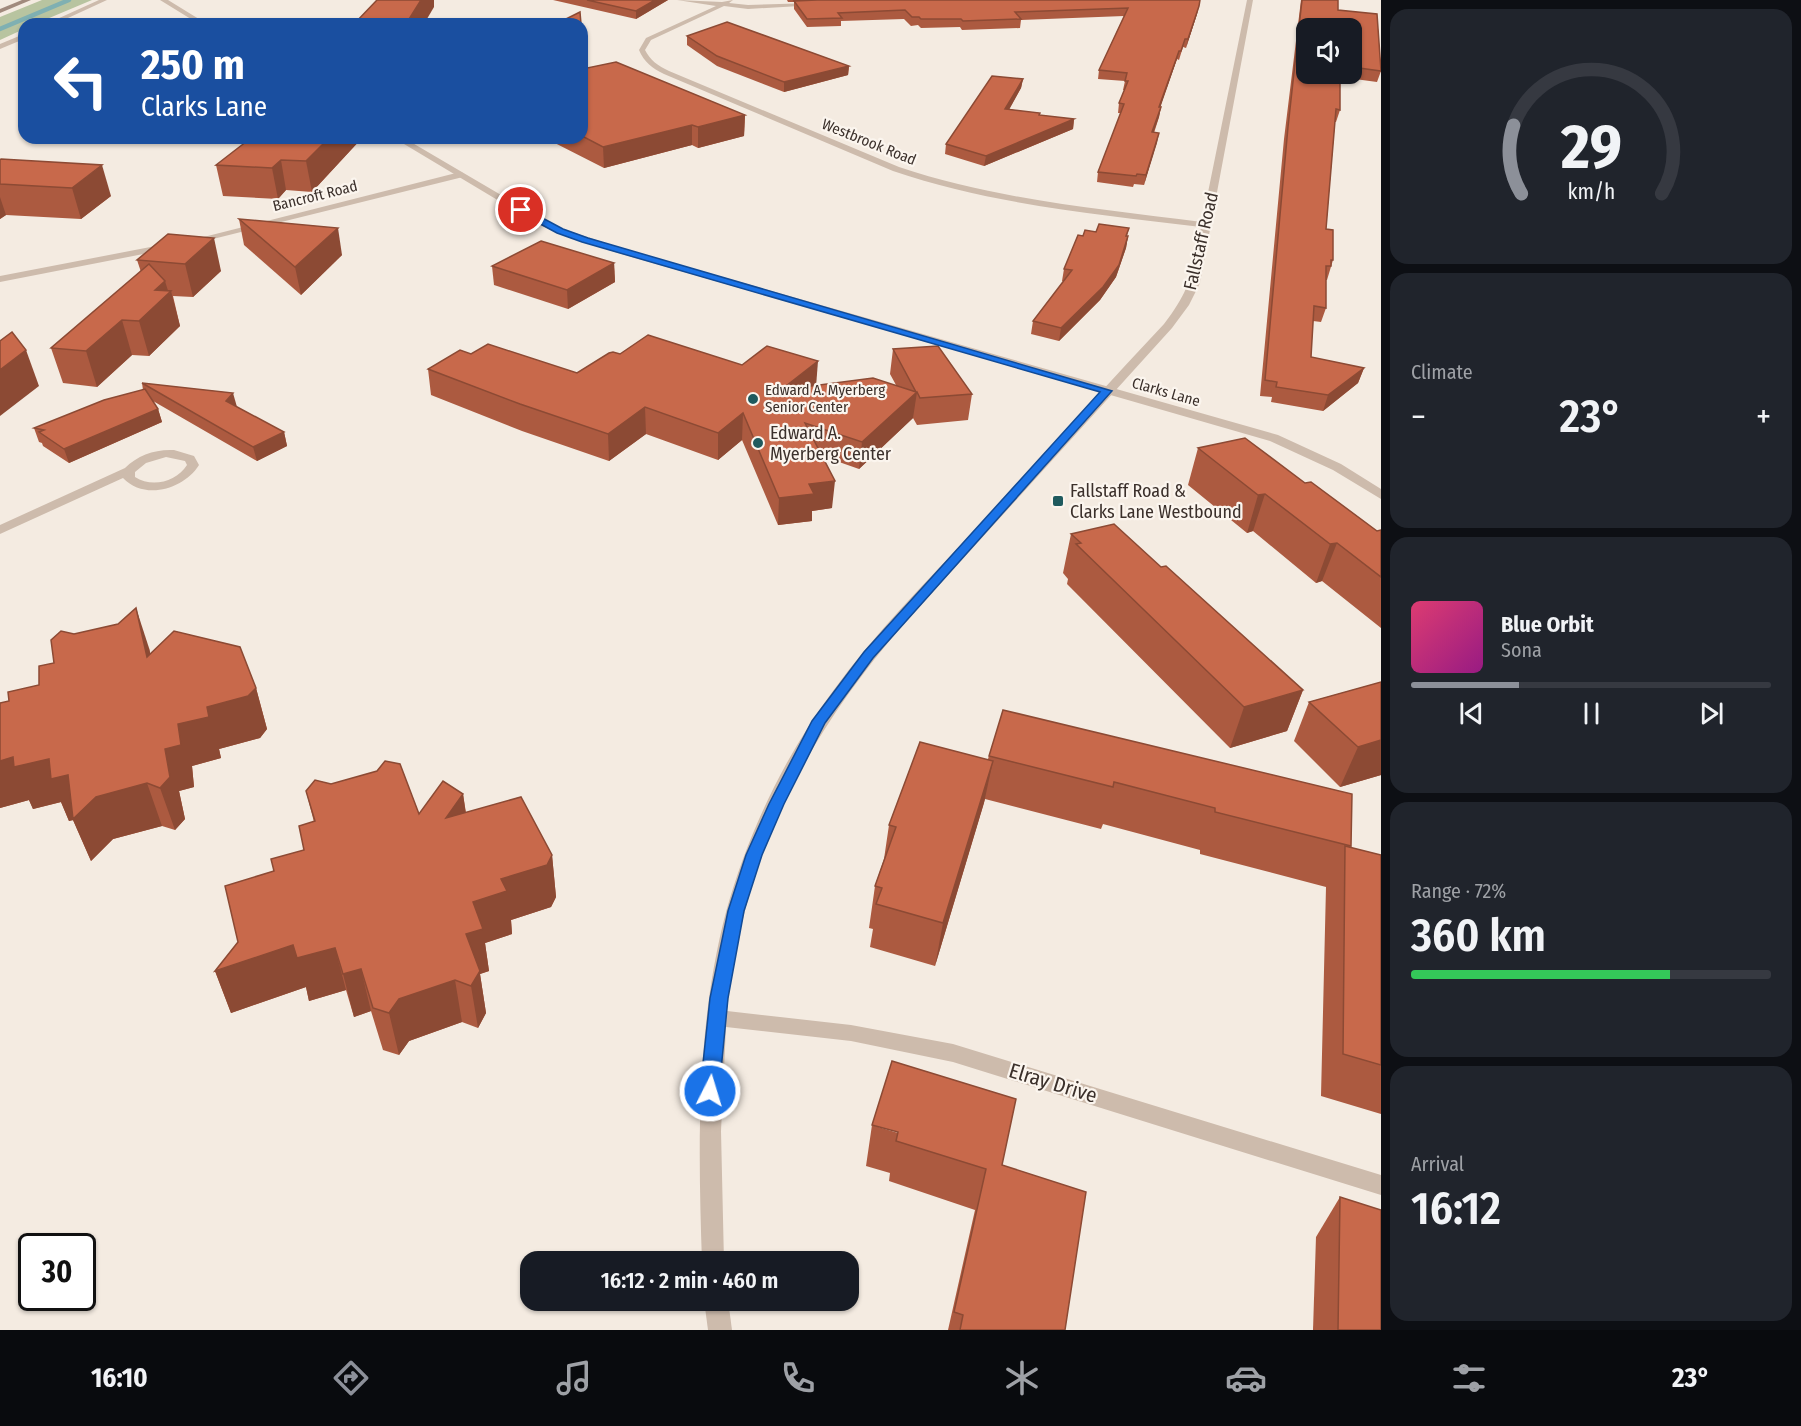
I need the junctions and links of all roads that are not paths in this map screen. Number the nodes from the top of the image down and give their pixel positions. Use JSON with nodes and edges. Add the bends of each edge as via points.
{"nodes":[{"id":1,"x":28,"y":0,"type":"edge"},
{"id":2,"x":104,"y":0,"type":"edge"},
{"id":3,"x":163,"y":0,"type":"edge"},
{"id":4,"x":680,"y":0,"type":"edge"},
{"id":5,"x":730,"y":0,"type":"edge"},
{"id":6,"x":1250,"y":0,"type":"edge"},
{"id":7,"x":821,"y":5,"type":"edge"},
{"id":8,"x":722,"y":6,"type":"junction"},
{"id":9,"x":0,"y":11,"type":"edge"},
{"id":10,"x":63,"y":18,"type":"edge"},
{"id":11,"x":194,"y":18,"type":"edge"},
{"id":12,"x":18,"y":39,"type":"edge"},
{"id":13,"x":0,"y":47,"type":"edge"},
{"id":14,"x":408,"y":144,"type":"edge"},
{"id":15,"x":460,"y":175,"type":"junction"},
{"id":16,"x":1207,"y":225,"type":"junction"},
{"id":17,"x":0,"y":279,"type":"edge"},
{"id":18,"x":1107,"y":391,"type":"junction"},
{"id":19,"x":129,"y":471,"type":"dead end"},
{"id":20,"x":1381,"y":495,"type":"edge"},
{"id":21,"x":0,"y":530,"type":"edge"},
{"id":22,"x":716,"y":1018,"type":"junction"},
{"id":23,"x":1381,"y":1185,"type":"edge"},
{"id":24,"x":713,"y":1251,"type":"edge"},
{"id":25,"x":717,"y":1311,"type":"edge"},
{"id":26,"x":720,"y":1330,"type":"edge"}],
"edges":[{"from":1,"to":9,"type":"main road"},
{"from":2,"to":10,"type":"street"},
{"from":3,"to":11,"type":"street"},
{"from":4,"to":8,"type":"street"},
{"from":5,"to":8,"type":"street","name":"Westbrook Road"},
{"from":6,"to":16,"type":"street","name":"Fallstaff Road"},
{"from":7,"to":8,"type":"street"},
{"from":8,"to":16,"type":"street","name":"Westbrook Road","via":[[648,39],[642,50],[644,57],[658,69],[928,180],[1002,197]]},
{"from":12,"to":13,"type":"street"},
{"from":14,"to":15,"type":"street","name":"Clarks Lane"},
{"from":15,"to":17,"type":"street","name":"Bancroft Road","via":[[196,241]]},
{"from":15,"to":18,"type":"street","name":"Clarks Lane","via":[[537,220],[585,240]]},
{"from":16,"to":18,"type":"street","name":"Fallstaff Road","via":[[1195,283],[1184,305]]},
{"from":18,"to":20,"type":"street","name":"Clarks Lane","via":[[1274,438],[1337,467]]},
{"from":18,"to":22,"type":"street","name":"Fallstaff Road","via":[[868,655],[819,721],[754,855],[736,911]]},
{"from":19,"to":21,"type":"street"},
{"from":22,"to":23,"type":"street","name":"Elray Drive","via":[[850,1033],[953,1053]]},
{"from":22,"to":24,"type":"street","name":"Fallstaff Road","via":[[710,1091]]},
{"from":25,"to":26,"type":"street"}]}
